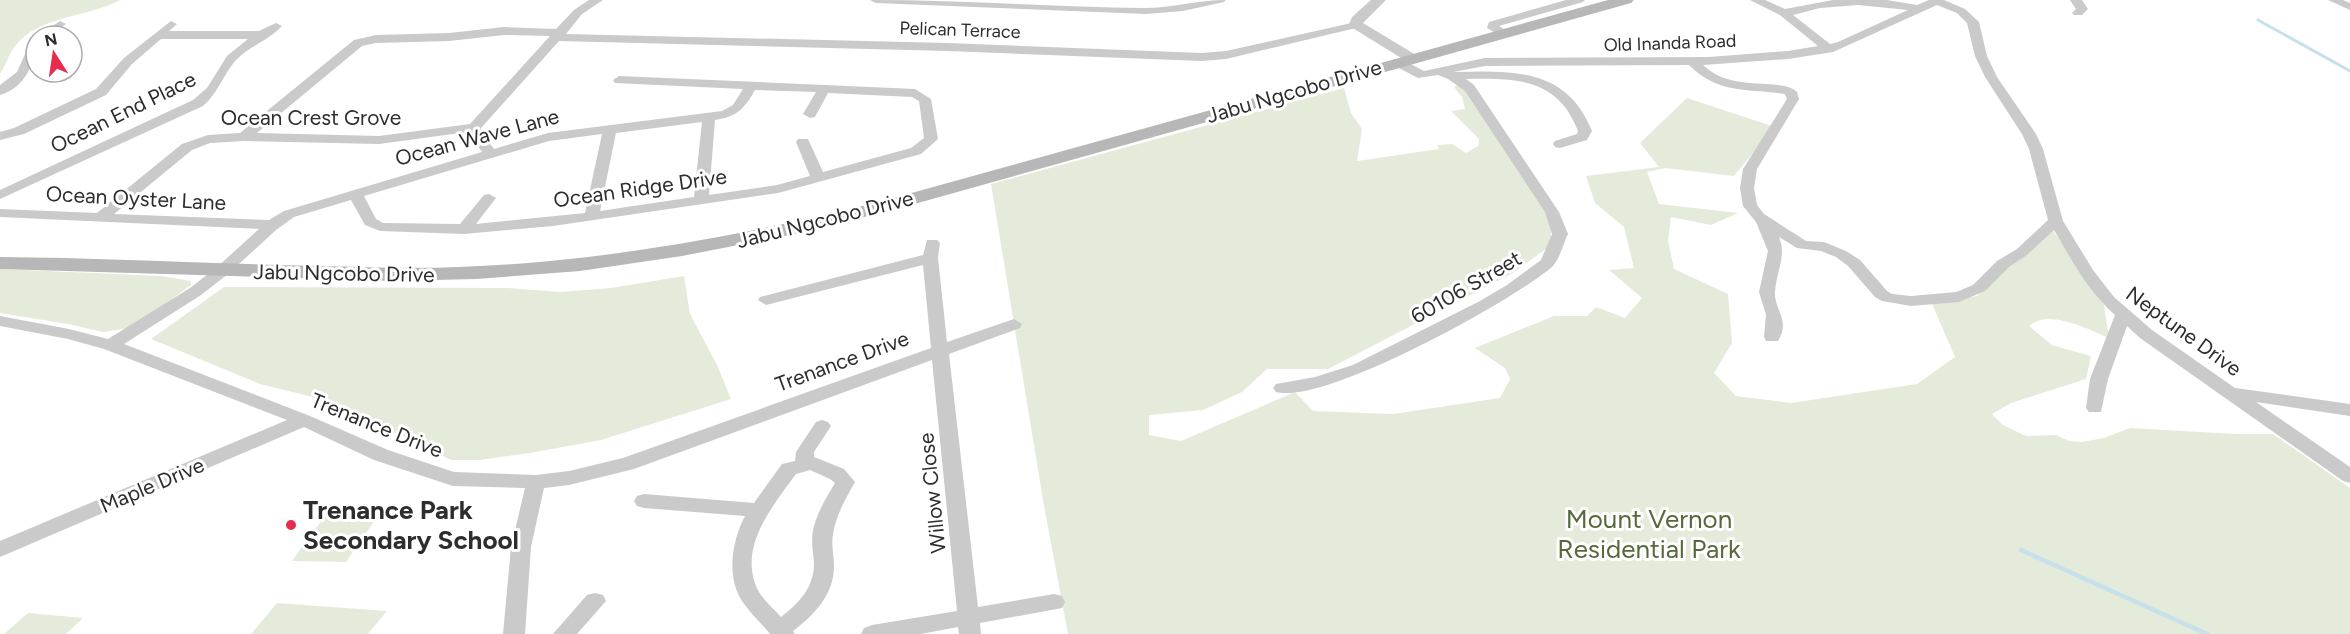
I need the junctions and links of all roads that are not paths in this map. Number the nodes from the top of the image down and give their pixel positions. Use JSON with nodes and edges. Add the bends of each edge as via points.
{"nodes":[{"id":1,"x":597,"y":0,"type":"edge"},
{"id":2,"x":876,"y":0,"type":"edge"},
{"id":3,"x":1220,"y":0,"type":"edge"},
{"id":4,"x":1379,"y":0,"type":"edge"},
{"id":5,"x":1575,"y":0,"type":"edge"},
{"id":6,"x":1626,"y":0,"type":"edge"},
{"id":7,"x":1756,"y":0,"type":"edge"},
{"id":8,"x":1937,"y":0,"type":"edge"},
{"id":9,"x":2076,"y":0,"type":"edge"},
{"id":10,"x":2334,"y":0,"type":"edge"},
{"id":11,"x":2350,"y":7,"type":"edge"},
{"id":12,"x":1919,"y":9,"type":"junction"},
{"id":13,"x":1784,"y":13,"type":"junction"},
{"id":14,"x":2078,"y":13,"type":"dead end"},
{"id":15,"x":171,"y":24,"type":"dead end"},
{"id":16,"x":1356,"y":25,"type":"junction"},
{"id":17,"x":276,"y":26,"type":"dead end"},
{"id":18,"x":1503,"y":33,"type":"junction"},
{"id":19,"x":159,"y":35,"type":"junction"},
{"id":20,"x":262,"y":35,"type":"junction"},
{"id":21,"x":560,"y":35,"type":"junction"},
{"id":22,"x":1829,"y":49,"type":"junction"},
{"id":23,"x":1404,"y":60,"type":"junction"},
{"id":24,"x":1693,"y":62,"type":"junction"},
{"id":25,"x":24,"y":70,"type":"edge"},
{"id":26,"x":1446,"y":74,"type":"junction"},
{"id":27,"x":619,"y":80,"type":"dead end"},
{"id":28,"x":752,"y":85,"type":"junction"},
{"id":29,"x":825,"y":88,"type":"junction"},
{"id":30,"x":0,"y":92,"type":"edge"},
{"id":31,"x":810,"y":114,"type":"dead end"},
{"id":32,"x":709,"y":117,"type":"junction"},
{"id":33,"x":474,"y":128,"type":"junction"},
{"id":34,"x":610,"y":128,"type":"junction"},
{"id":35,"x":0,"y":136,"type":"edge"},
{"id":36,"x":244,"y":137,"type":"junction"},
{"id":37,"x":803,"y":142,"type":"dead end"},
{"id":38,"x":1560,"y":144,"type":"dead end"},
{"id":39,"x":490,"y":153,"type":"junction"},
{"id":40,"x":819,"y":178,"type":"junction"},
{"id":41,"x":355,"y":193,"type":"junction"},
{"id":42,"x":0,"y":195,"type":"edge"},
{"id":43,"x":489,"y":198,"type":"dead end"},
{"id":44,"x":701,"y":200,"type":"junction"},
{"id":45,"x":0,"y":213,"type":"edge"},
{"id":46,"x":592,"y":216,"type":"junction"},
{"id":47,"x":101,"y":217,"type":"junction"},
{"id":48,"x":1759,"y":217,"type":"junction"},
{"id":49,"x":2056,"y":221,"type":"junction"},
{"id":50,"x":270,"y":225,"type":"junction"},
{"id":51,"x":464,"y":229,"type":"junction"},
{"id":52,"x":0,"y":263,"type":"edge"},
{"id":53,"x":223,"y":270,"type":"junction"},
{"id":54,"x":766,"y":300,"type":"dead end"},
{"id":55,"x":2123,"y":315,"type":"junction"},
{"id":56,"x":0,"y":321,"type":"edge"},
{"id":57,"x":1014,"y":324,"type":"dead end"},
{"id":58,"x":1772,"y":337,"type":"dead end"},
{"id":59,"x":110,"y":345,"type":"junction"},
{"id":60,"x":942,"y":348,"type":"junction"},
{"id":61,"x":1282,"y":388,"type":"dead end"},
{"id":62,"x":2232,"y":393,"type":"junction"},
{"id":63,"x":2095,"y":408,"type":"dead end"},
{"id":64,"x":2350,"y":410,"type":"edge"},
{"id":65,"x":304,"y":420,"type":"junction"},
{"id":66,"x":822,"y":426,"type":"dead end"},
{"id":67,"x":804,"y":464,"type":"junction"},
{"id":68,"x":2350,"y":476,"type":"edge"},
{"id":69,"x":536,"y":482,"type":"junction"},
{"id":70,"x":644,"y":501,"type":"dead end"},
{"id":71,"x":759,"y":510,"type":"junction"},
{"id":72,"x":0,"y":549,"type":"edge"},
{"id":73,"x":595,"y":601,"type":"dead end"},
{"id":74,"x":1054,"y":602,"type":"dead end"},
{"id":75,"x":970,"y":625,"type":"edge"},
{"id":76,"x":782,"y":632,"type":"edge"},
{"id":77,"x":514,"y":634,"type":"edge"},
{"id":78,"x":564,"y":634,"type":"edge"},
{"id":79,"x":872,"y":634,"type":"edge"}],
"edges":[{"from":1,"to":21,"type":"street","via":[[578,12]]},
{"from":2,"to":3,"type":"street","via":[[1145,11]]},
{"from":4,"to":16,"type":"street"},
{"from":5,"to":18,"type":"street","via":[[1493,24]]},
{"from":6,"to":18,"type":"main road","name":"Jabu Ngcobo Drive"},
{"from":7,"to":13,"type":"street"},
{"from":8,"to":12,"type":"street","name":"Old Inanda Road"},
{"from":8,"to":49,"type":"street","name":"Neptune Drive","via":[[1961,11],[1973,22],[1991,77],[2036,149]]},
{"from":9,"to":14,"type":"street","via":[[2082,9]]},
{"from":10,"to":11,"type":"street"},
{"from":12,"to":13,"type":"street","via":[[1867,2]]},
{"from":12,"to":22,"type":"street","name":"Old Inanda Road"},
{"from":13,"to":22,"type":"street"},
{"from":15,"to":19,"type":"street"},
{"from":16,"to":21,"type":"street","name":"Pelican Terrace","via":[[1202,57]]},
{"from":16,"to":23,"type":"street"},
{"from":17,"to":20,"type":"street","name":"Ocean End Place"},
{"from":18,"to":23,"type":"main road","name":"Jabu Ngcobo Drive"},
{"from":19,"to":20,"type":"street"},
{"from":19,"to":35,"type":"street","via":[[128,61],[101,92],[20,131]]},
{"from":20,"to":42,"type":"street","name":"Ocean End Place","via":[[227,63],[213,91],[198,102]]},
{"from":21,"to":33,"type":"street"},
{"from":21,"to":36,"type":"street","name":"Pelican Terrace","via":[[504,31],[364,41]]},
{"from":22,"to":24,"type":"street","name":"Old Inanda Road"},
{"from":23,"to":26,"type":"street","name":"Old Inanda Road","via":[[1422,75]]},
{"from":23,"to":53,"type":"main road","name":"Jabu Ngcobo Drive","via":[[886,206],[722,244],[643,257],[475,273]]},
{"from":24,"to":26,"type":"street","name":"Old Inanda Road","via":[[1498,61],[1461,65]]},
{"from":24,"to":48,"type":"street","via":[[1717,82],[1791,92],[1793,99],[1750,169],[1750,206]]},
{"from":25,"to":30,"type":"street"},
{"from":26,"to":38,"type":"street","via":[[1534,79],[1550,85],[1576,109],[1585,131],[1582,137]]},
{"from":26,"to":61,"type":"street","name":"60106 Street","via":[[1470,88],[1552,212],[1560,234],[1555,249],[1548,262],[1513,288],[1359,369]]},
{"from":27,"to":28,"type":"street","name":"Ocean Ridge Drive"},
{"from":28,"to":29,"type":"street","name":"Ocean Ridge Drive"},
{"from":28,"to":32,"type":"street","name":"Ocean Wave Lane","via":[[738,108]]},
{"from":29,"to":31,"type":"street"},
{"from":29,"to":40,"type":"street","name":"Ocean Ridge Drive","via":[[921,95],[925,99],[931,139],[916,151]]},
{"from":32,"to":34,"type":"street","name":"Ocean Wave Lane"},
{"from":32,"to":44,"type":"street"},
{"from":33,"to":36,"type":"street","name":"Ocean Crest Grove","via":[[394,140]]},
{"from":33,"to":39,"type":"street"},
{"from":34,"to":39,"type":"street","name":"Ocean Wave Lane","via":[[548,137]]},
{"from":34,"to":46,"type":"street"},
{"from":36,"to":47,"type":"street","name":"Ocean Crest Grove","via":[[208,139],[187,147]]},
{"from":37,"to":40,"type":"street"},
{"from":39,"to":41,"type":"street","name":"Ocean Wave Lane"},
{"from":40,"to":44,"type":"street","name":"Ocean Ridge Drive","via":[[778,189]]},
{"from":41,"to":50,"type":"street","name":"Ocean Wave Lane","via":[[300,210]]},
{"from":41,"to":51,"type":"street","name":"Ocean Ridge Drive","via":[[374,225],[396,229]]},
{"from":43,"to":51,"type":"street"},
{"from":44,"to":46,"type":"street","name":"Ocean Ridge Drive"},
{"from":45,"to":47,"type":"street","name":"Ocean Oyster Lane"},
{"from":46,"to":51,"type":"street","name":"Ocean Ridge Drive"},
{"from":47,"to":50,"type":"street","name":"Ocean Oyster Lane"},
{"from":48,"to":49,"type":"street","via":[[1803,245],[1824,247],[1854,262],[1881,294],[1911,301],[1959,297],[1979,288]]},
{"from":48,"to":58,"type":"street","via":[[1777,249],[1767,291],[1775,317]]},
{"from":49,"to":55,"type":"street","name":"Neptune Drive","via":[[2086,273]]},
{"from":50,"to":53,"type":"street","name":"Ocean Wave Lane"},
{"from":52,"to":53,"type":"main road","name":"Jabu Ngcobo Drive"},
{"from":53,"to":59,"type":"street","name":"Ocean Wave Lane","via":[[153,321]]},
{"from":54,"to":60,"type":"street","name":"Willow Close","via":[[931,250]]},
{"from":55,"to":62,"type":"street","name":"Neptune Drive"},
{"from":55,"to":63,"type":"street","via":[[2099,379]]},
{"from":56,"to":59,"type":"street","name":"Trenance Drive"},
{"from":57,"to":60,"type":"street","name":"Trenance Drive"},
{"from":59,"to":65,"type":"street","name":"Trenance Drive"},
{"from":60,"to":69,"type":"street","name":"Trenance Drive","via":[[627,464]]},
{"from":60,"to":75,"type":"street","name":"Willow Close"},
{"from":62,"to":64,"type":"street"},
{"from":62,"to":68,"type":"street","name":"Neptune Drive"},
{"from":65,"to":69,"type":"street","name":"Trenance Drive","via":[[381,454],[453,479]]},
{"from":65,"to":72,"type":"street","name":"Maple Drive"},
{"from":66,"to":67,"type":"street","via":[[805,452]]},
{"from":67,"to":71,"type":"street","via":[[789,469]]},
{"from":67,"to":76,"type":"street","via":[[837,474],[845,482],[831,508],[822,538],[823,584],[818,595]]},
{"from":69,"to":77,"type":"street","via":[[521,547]]},
{"from":70,"to":71,"type":"street"},
{"from":71,"to":76,"type":"street","via":[[747,531],[743,574],[750,596]]},
{"from":73,"to":78,"type":"street"},
{"from":74,"to":75,"type":"street"},
{"from":75,"to":79,"type":"street"}]}
